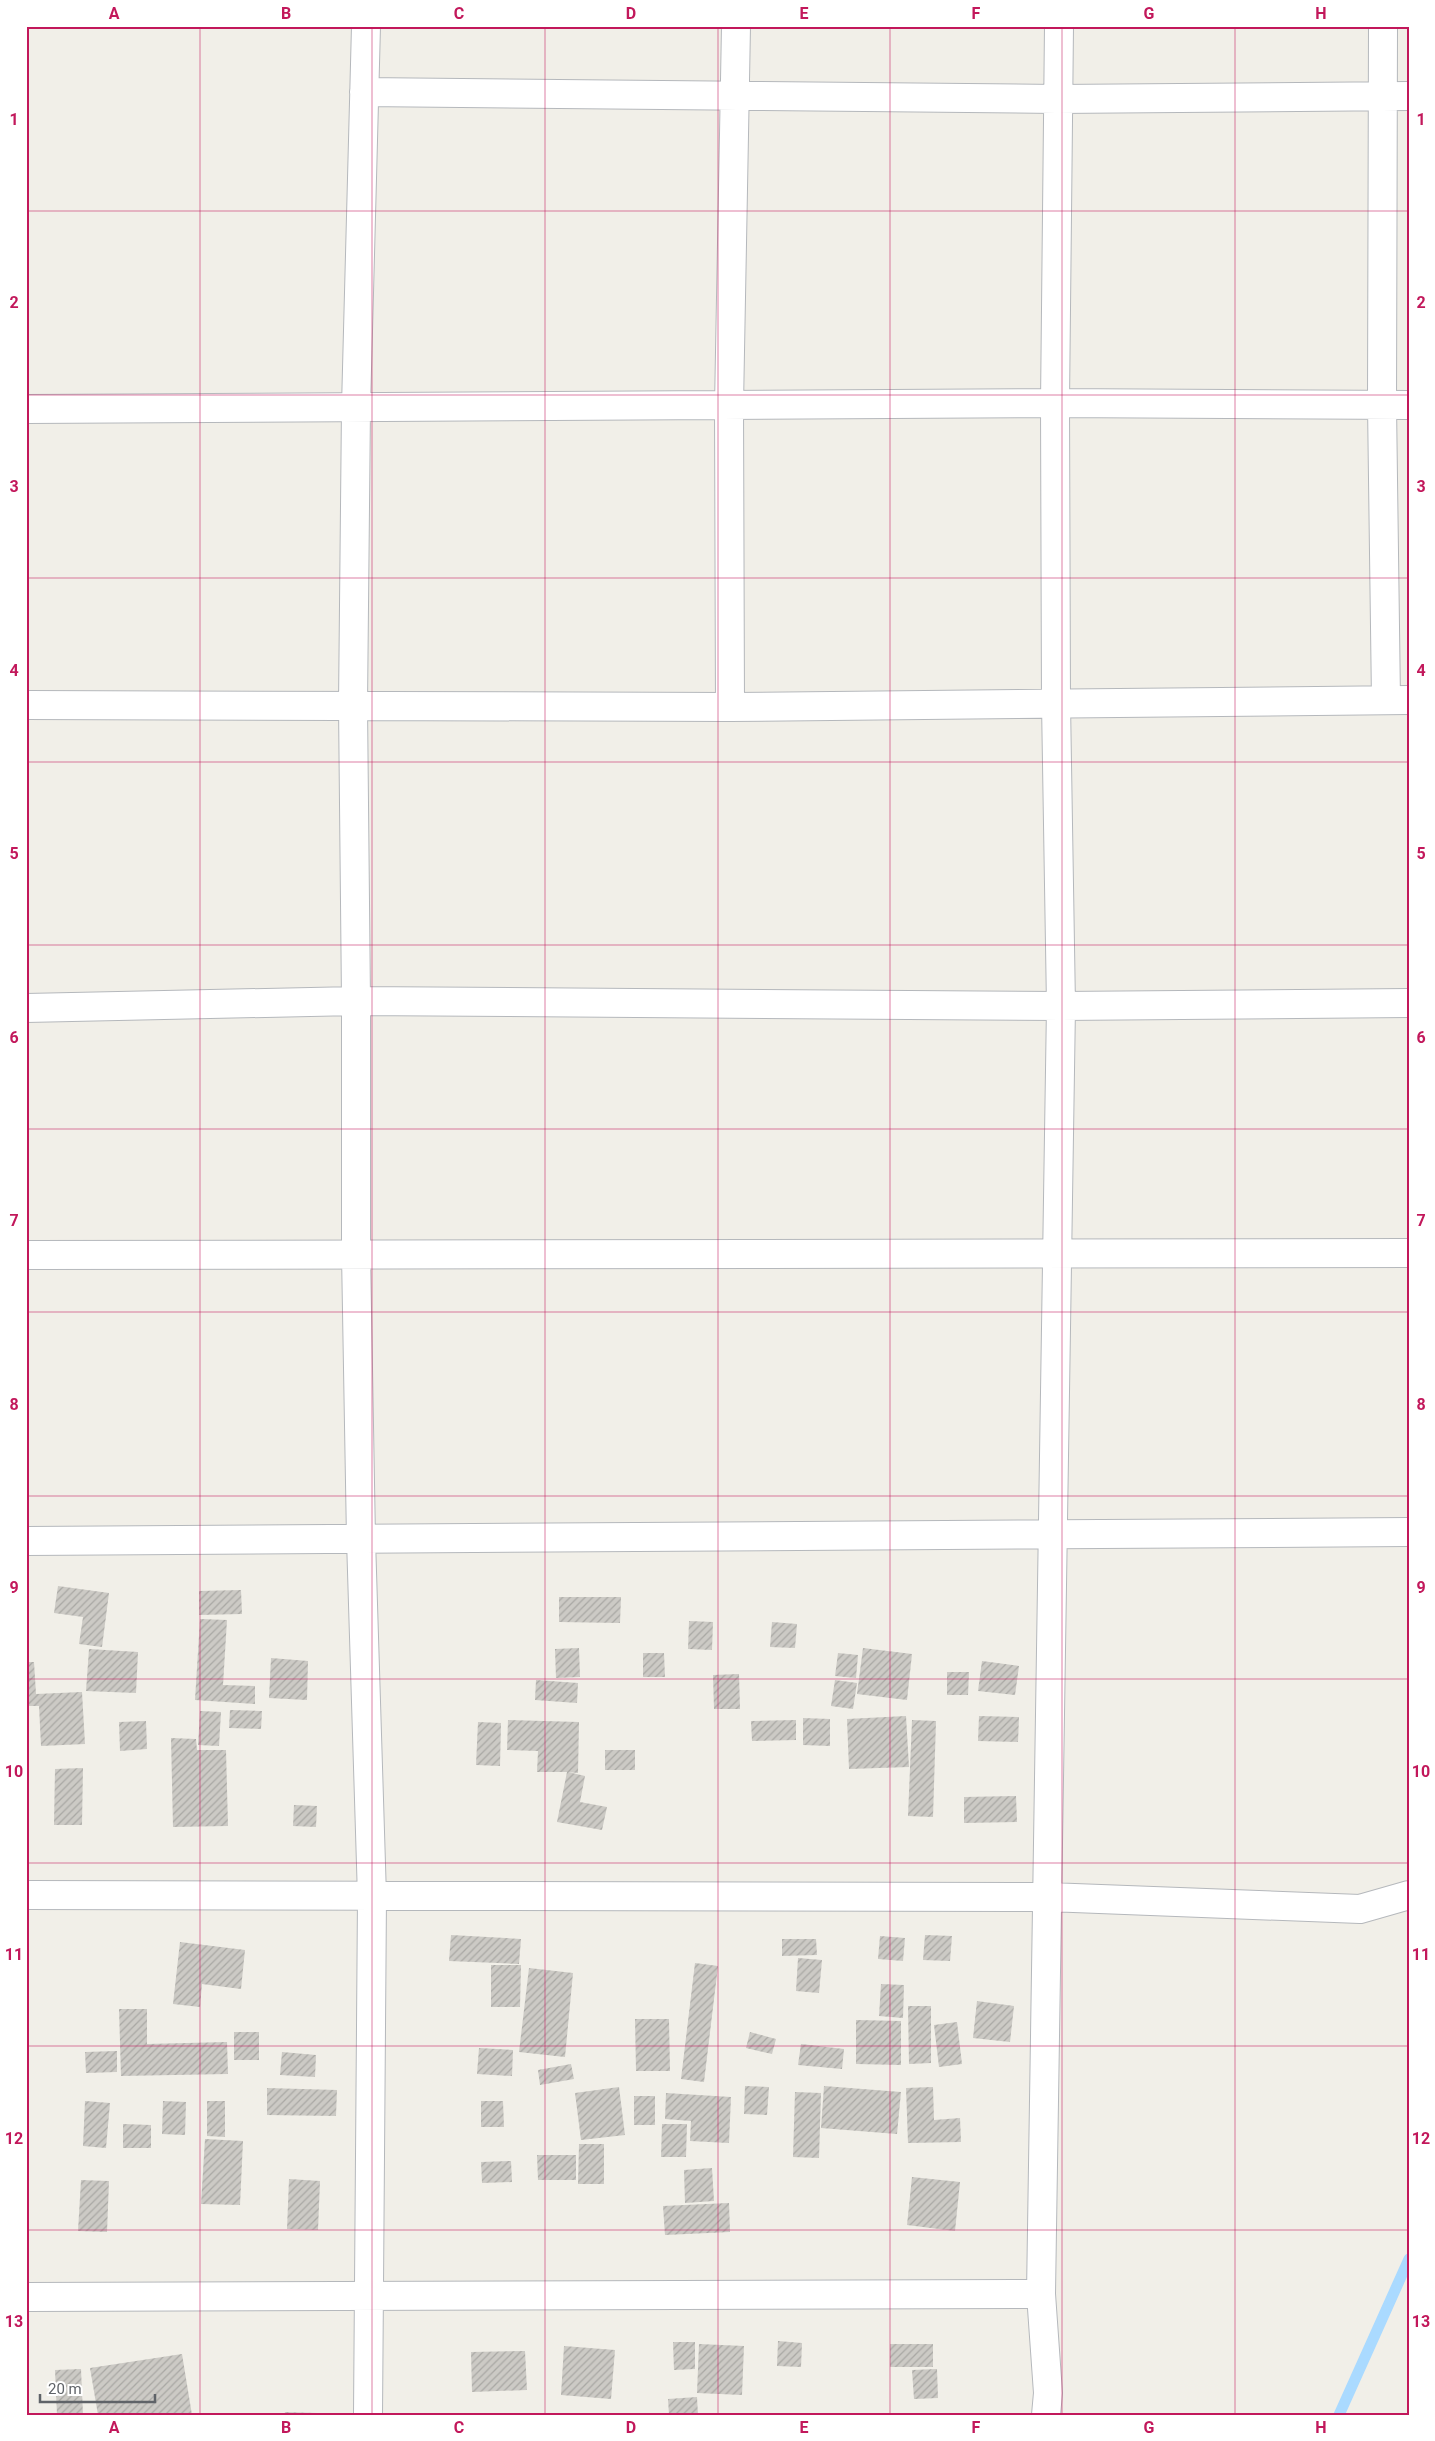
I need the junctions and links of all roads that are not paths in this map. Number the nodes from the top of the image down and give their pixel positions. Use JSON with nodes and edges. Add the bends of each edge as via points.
{"nodes":[{"id":1,"x":366,"y":26,"type":"edge"},
{"id":2,"x":736,"y":26,"type":"edge"},
{"id":3,"x":1058,"y":26,"type":"edge"},
{"id":4,"x":1383,"y":26,"type":"edge"},
{"id":5,"x":364,"y":92,"type":"junction"},
{"id":6,"x":734,"y":97,"type":"junction"},
{"id":7,"x":1396,"y":97,"type":"edge"},
{"id":8,"x":1057,"y":99,"type":"junction"},
{"id":9,"x":1055,"y":403,"type":"junction"},
{"id":10,"x":1396,"y":405,"type":"edge"},
{"id":11,"x":729,"y":406,"type":"junction"},
{"id":12,"x":356,"y":407,"type":"junction"},
{"id":13,"x":26,"y":408,"type":"edge"},
{"id":14,"x":1398,"y":700,"type":"edge"},
{"id":15,"x":1056,"y":703,"type":"junction"},
{"id":16,"x":353,"y":704,"type":"junction"},
{"id":17,"x":26,"y":705,"type":"edge"},
{"id":18,"x":730,"y":706,"type":"junction"},
{"id":19,"x":356,"y":1001,"type":"junction"},
{"id":20,"x":1409,"y":1003,"type":"edge"},
{"id":21,"x":1061,"y":1006,"type":"junction"},
{"id":22,"x":26,"y":1008,"type":"edge"},
{"id":23,"x":1058,"y":1253,"type":"junction"},
{"id":24,"x":1409,"y":1253,"type":"edge"},
{"id":25,"x":356,"y":1254,"type":"junction"},
{"id":26,"x":26,"y":1256,"type":"edge"},
{"id":27,"x":1409,"y":1532,"type":"edge"},
{"id":28,"x":1053,"y":1533,"type":"junction"},
{"id":29,"x":361,"y":1540,"type":"junction"},
{"id":30,"x":26,"y":1541,"type":"edge"},
{"id":31,"x":26,"y":1895,"type":"edge"},
{"id":32,"x":1409,"y":1896,"type":"edge"},
{"id":33,"x":372,"y":1897,"type":"junction"},
{"id":34,"x":1048,"y":1897,"type":"junction"},
{"id":35,"x":1041,"y":2294,"type":"junction"},
{"id":36,"x":369,"y":2295,"type":"junction"},
{"id":37,"x":26,"y":2298,"type":"edge"},
{"id":38,"x":368,"y":2415,"type":"edge"},
{"id":39,"x":1046,"y":2415,"type":"edge"}],
"edges":[{"from":1,"to":5,"type":"street"},
{"from":2,"to":6,"type":"street"},
{"from":3,"to":8,"type":"street"},
{"from":4,"to":7,"type":"street"},
{"from":5,"to":6,"type":"street"},
{"from":5,"to":12,"type":"street"},
{"from":6,"to":8,"type":"street"},
{"from":6,"to":11,"type":"street"},
{"from":7,"to":8,"type":"street"},
{"from":7,"to":10,"type":"street"},
{"from":8,"to":9,"type":"street"},
{"from":9,"to":10,"type":"street"},
{"from":9,"to":11,"type":"street"},
{"from":9,"to":15,"type":"street"},
{"from":10,"to":14,"type":"street"},
{"from":11,"to":12,"type":"street"},
{"from":11,"to":18,"type":"street"},
{"from":12,"to":13,"type":"street"},
{"from":12,"to":16,"type":"street"},
{"from":14,"to":15,"type":"street"},
{"from":15,"to":18,"type":"street"},
{"from":15,"to":21,"type":"street"},
{"from":16,"to":17,"type":"street"},
{"from":16,"to":18,"type":"street"},
{"from":16,"to":19,"type":"street"},
{"from":19,"to":21,"type":"street"},
{"from":19,"to":22,"type":"street"},
{"from":19,"to":25,"type":"street"},
{"from":20,"to":21,"type":"street"},
{"from":21,"to":23,"type":"street"},
{"from":23,"to":24,"type":"street"},
{"from":23,"to":25,"type":"street"},
{"from":23,"to":28,"type":"street"},
{"from":25,"to":26,"type":"street"},
{"from":25,"to":29,"type":"street"},
{"from":27,"to":28,"type":"street"},
{"from":28,"to":29,"type":"street"},
{"from":28,"to":34,"type":"street"},
{"from":29,"to":30,"type":"street"},
{"from":29,"to":33,"type":"street"},
{"from":31,"to":33,"type":"street"},
{"from":32,"to":34,"type":"street","via":[[1360,1909]]},
{"from":33,"to":34,"type":"street"},
{"from":33,"to":36,"type":"street"},
{"from":34,"to":35,"type":"street"},
{"from":35,"to":36,"type":"street"},
{"from":35,"to":39,"type":"street","via":[[1048,2393]]},
{"from":36,"to":37,"type":"street"},
{"from":36,"to":38,"type":"street"}]}
